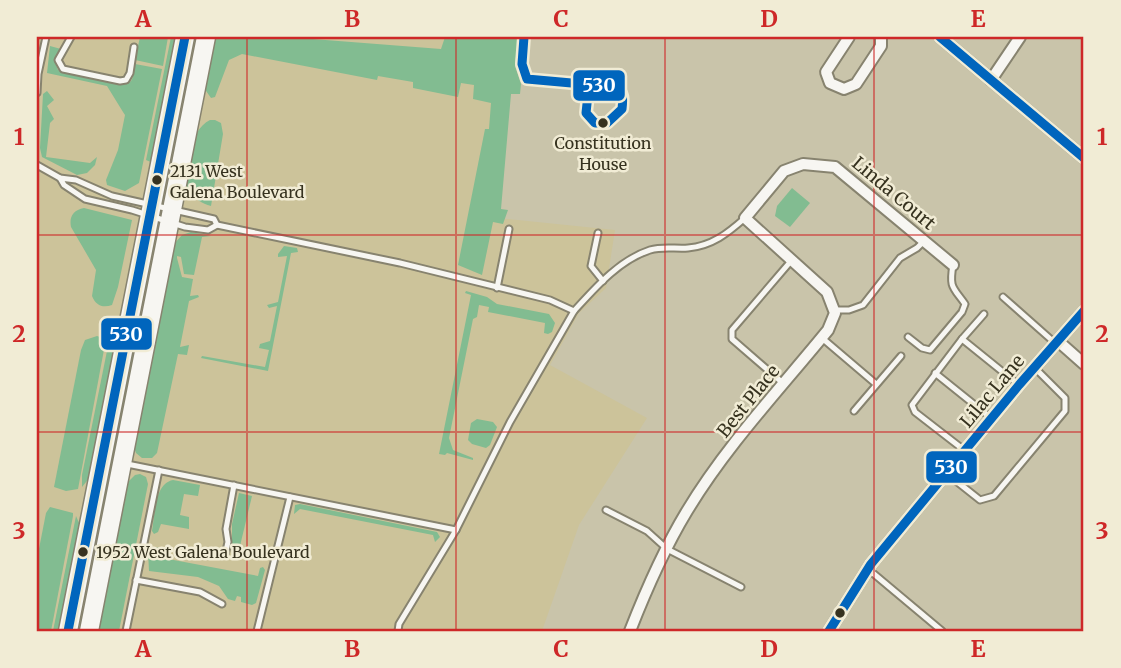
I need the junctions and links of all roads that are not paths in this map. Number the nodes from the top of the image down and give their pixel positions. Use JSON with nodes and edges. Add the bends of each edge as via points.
{"nodes":[{"id":1,"x":46,"y":37,"type":"edge"},
{"id":2,"x":71,"y":37,"type":"edge"},
{"id":3,"x":185,"y":37,"type":"edge"},
{"id":4,"x":206,"y":37,"type":"edge"},
{"id":5,"x":524,"y":37,"type":"edge"},
{"id":6,"x":849,"y":37,"type":"edge"},
{"id":7,"x":881,"y":37,"type":"edge"},
{"id":8,"x":940,"y":37,"type":"edge"},
{"id":9,"x":1020,"y":37,"type":"edge"},
{"id":10,"x":134,"y":47,"type":"dead end"},
{"id":11,"x":991,"y":80,"type":"junction"},
{"id":12,"x":589,"y":85,"type":"junction"},
{"id":13,"x":37,"y":93,"type":"edge"},
{"id":14,"x":1084,"y":158,"type":"edge"},
{"id":15,"x":37,"y":165,"type":"edge"},
{"id":16,"x":60,"y":178,"type":"junction"},
{"id":17,"x":152,"y":210,"type":"junction"},
{"id":18,"x":171,"y":216,"type":"junction"},
{"id":19,"x":745,"y":218,"type":"junction"},
{"id":20,"x":217,"y":225,"type":"junction"},
{"id":21,"x":509,"y":229,"type":"dead end"},
{"id":22,"x":598,"y":233,"type":"dead end"},
{"id":23,"x":924,"y":241,"type":"junction"},
{"id":24,"x":792,"y":260,"type":"junction"},
{"id":25,"x":953,"y":265,"type":"joint"},
{"id":26,"x":603,"y":281,"type":"junction"},
{"id":27,"x":497,"y":288,"type":"junction"},
{"id":28,"x":1003,"y":298,"type":"dead end"},
{"id":29,"x":834,"y":310,"type":"junction"},
{"id":30,"x":574,"y":311,"type":"junction"},
{"id":31,"x":1084,"y":311,"type":"edge"},
{"id":32,"x":984,"y":314,"type":"dead end"},
{"id":33,"x":908,"y":337,"type":"dead end"},
{"id":34,"x":822,"y":338,"type":"junction"},
{"id":35,"x":962,"y":339,"type":"junction"},
{"id":36,"x":1057,"y":342,"type":"junction"},
{"id":37,"x":901,"y":356,"type":"dead end"},
{"id":38,"x":1084,"y":364,"type":"edge"},
{"id":39,"x":1034,"y":368,"type":"junction"},
{"id":40,"x":935,"y":373,"type":"junction"},
{"id":41,"x":784,"y":384,"type":"junction"},
{"id":42,"x":876,"y":384,"type":"junction"},
{"id":43,"x":1019,"y":385,"type":"junction"},
{"id":44,"x":854,"y":411,"type":"dead end"},
{"id":45,"x":992,"y":418,"type":"junction"},
{"id":46,"x":964,"y":450,"type":"junction"},
{"id":47,"x":124,"y":463,"type":"junction"},
{"id":48,"x":159,"y":470,"type":"junction"},
{"id":49,"x":946,"y":473,"type":"junction"},
{"id":50,"x":234,"y":485,"type":"junction"},
{"id":51,"x":290,"y":496,"type":"junction"},
{"id":52,"x":92,"y":506,"type":"junction"},
{"id":53,"x":606,"y":510,"type":"dead end"},
{"id":54,"x":456,"y":530,"type":"junction"},
{"id":55,"x":667,"y":549,"type":"junction"},
{"id":56,"x":225,"y":555,"type":"dead end"},
{"id":57,"x":868,"y":569,"type":"junction"},
{"id":58,"x":136,"y":580,"type":"junction"},
{"id":59,"x":741,"y":587,"type":"dead end"},
{"id":60,"x":222,"y":604,"type":"dead end"},
{"id":61,"x":91,"y":625,"type":"edge"},
{"id":62,"x":68,"y":631,"type":"edge"},
{"id":63,"x":126,"y":631,"type":"edge"},
{"id":64,"x":257,"y":631,"type":"edge"},
{"id":65,"x":398,"y":631,"type":"edge"},
{"id":66,"x":630,"y":631,"type":"edge"},
{"id":67,"x":829,"y":631,"type":"edge"},
{"id":68,"x":942,"y":631,"type":"edge"}],
"edges":[{"from":1,"to":13,"type":"lane"},
{"from":2,"to":10,"type":"lane","via":[[58,60],[63,69],[120,81],[130,73]]},
{"from":3,"to":17,"type":"main road"},
{"from":4,"to":18,"type":"main road"},
{"from":5,"to":12,"type":"lane","via":[[522,66],[527,79]]},
{"from":6,"to":7,"type":"street","via":[[826,72],[830,83],[845,89],[856,85],[881,47]]},
{"from":8,"to":11,"type":"street"},
{"from":9,"to":11,"type":"street"},
{"from":11,"to":14,"type":"street"},
{"from":12,"to":12,"type":"lane","via":[[616,87],[622,92],[622,109],[607,123],[595,123],[586,113]]},
{"from":15,"to":16,"type":"lane"},
{"from":16,"to":17,"type":"lane"},
{"from":16,"to":17,"type":"lane","via":[[85,199]]},
{"from":17,"to":18,"type":"lane"},
{"from":17,"to":18,"type":"lane"},
{"from":17,"to":52,"type":"main road"},
{"from":18,"to":20,"type":"lane","via":[[214,219]]},
{"from":18,"to":20,"type":"lane","via":[[208,230]]},
{"from":18,"to":47,"type":"main road"},
{"from":19,"to":23,"type":"street","name":"Linda Court","via":[[784,171],[818,164],[835,167]]},
{"from":19,"to":24,"type":"street"},
{"from":19,"to":26,"type":"lane","via":[[707,245],[649,250]]},
{"from":20,"to":27,"type":"lane"},
{"from":21,"to":27,"type":"lane"},
{"from":22,"to":26,"type":"lane","via":[[591,266]]},
{"from":23,"to":25,"type":"street","name":"Linda Court"},
{"from":23,"to":29,"type":"lane","via":[[900,258],[863,305]]},
{"from":24,"to":29,"type":"street","via":[[827,292]]},
{"from":24,"to":41,"type":"lane","via":[[732,330],[733,339]]},
{"from":25,"to":33,"type":"lane","via":[[951,285],[965,304],[962,312],[930,350]]},
{"from":26,"to":30,"type":"lane"},
{"from":27,"to":30,"type":"lane","via":[[550,300]]},
{"from":28,"to":36,"type":"lane"},
{"from":29,"to":34,"type":"street","name":"Best Place"},
{"from":30,"to":54,"type":"lane"},
{"from":31,"to":36,"type":"street","name":"Lilac Lane"},
{"from":32,"to":35,"type":"lane"},
{"from":34,"to":41,"type":"street","name":"Best Place"},
{"from":34,"to":42,"type":"lane"},
{"from":35,"to":40,"type":"lane"},
{"from":35,"to":43,"type":"lane"},
{"from":36,"to":38,"type":"street"},
{"from":36,"to":39,"type":"street","name":"Lilac Lane"},
{"from":37,"to":42,"type":"lane"},
{"from":39,"to":43,"type":"street","name":"Lilac Lane"},
{"from":39,"to":49,"type":"lane","via":[[1065,398],[1065,411],[995,496],[980,499]]},
{"from":40,"to":45,"type":"lane"},
{"from":40,"to":46,"type":"lane","via":[[912,405]]},
{"from":41,"to":55,"type":"street","name":"Best Place","via":[[688,510]]},
{"from":42,"to":44,"type":"lane"},
{"from":43,"to":45,"type":"street","name":"Lilac Lane"},
{"from":45,"to":46,"type":"street","name":"Lilac Lane"},
{"from":46,"to":49,"type":"street","name":"Lilac Lane"},
{"from":47,"to":48,"type":"lane"},
{"from":47,"to":61,"type":"main road"},
{"from":48,"to":50,"type":"lane"},
{"from":48,"to":58,"type":"lane"},
{"from":49,"to":57,"type":"street","name":"Lilac Lane"},
{"from":50,"to":51,"type":"lane"},
{"from":50,"to":56,"type":"lane"},
{"from":51,"to":54,"type":"lane"},
{"from":51,"to":64,"type":"lane"},
{"from":52,"to":61,"type":"main road","via":[[101,521],[89,587]]},
{"from":52,"to":62,"type":"main road"},
{"from":53,"to":55,"type":"lane","via":[[647,531]]},
{"from":54,"to":65,"type":"lane"},
{"from":55,"to":59,"type":"lane"},
{"from":55,"to":66,"type":"street","name":"Best Place"},
{"from":57,"to":67,"type":"street","name":"Lilac Lane"},
{"from":57,"to":68,"type":"lane"},
{"from":58,"to":60,"type":"lane","via":[[200,592]]},
{"from":58,"to":63,"type":"lane"}]}
